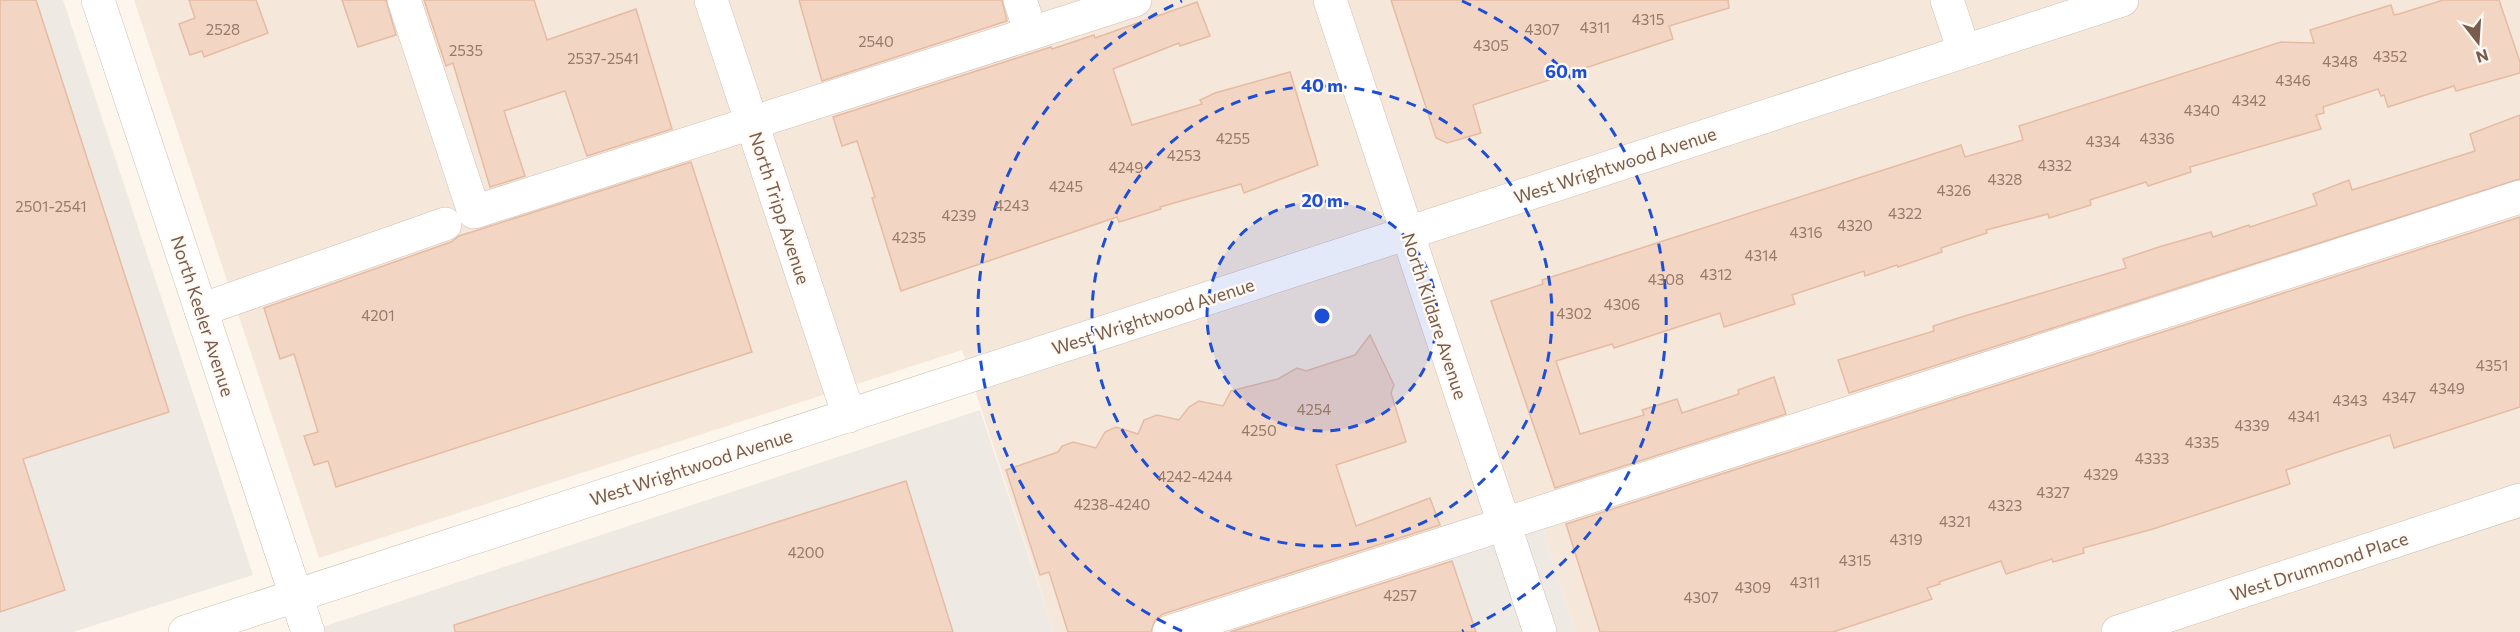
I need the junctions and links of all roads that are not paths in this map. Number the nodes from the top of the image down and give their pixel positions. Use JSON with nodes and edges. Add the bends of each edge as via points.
{"nodes":[{"id":1,"x":98,"y":0,"type":"edge"},
{"id":2,"x":404,"y":0,"type":"edge"},
{"id":3,"x":711,"y":0,"type":"edge"},
{"id":4,"x":1020,"y":0,"type":"edge"},
{"id":5,"x":1135,"y":0,"type":"edge"},
{"id":6,"x":1330,"y":0,"type":"edge"},
{"id":7,"x":1947,"y":0,"type":"edge"},
{"id":8,"x":2122,"y":0,"type":"edge"},
{"id":9,"x":1032,"y":33,"type":"junction"},
{"id":10,"x":1964,"y":51,"type":"junction"},
{"id":11,"x":752,"y":123,"type":"junction"},
{"id":12,"x":2520,"y":197,"type":"edge"},
{"id":13,"x":445,"y":225,"type":"dead end"},
{"id":14,"x":1407,"y":233,"type":"junction"},
{"id":15,"x":201,"y":310,"type":"junction"},
{"id":16,"x":849,"y":416,"type":"junction"},
{"id":17,"x":2520,"y":500,"type":"edge"},
{"id":18,"x":1504,"y":524,"type":"junction"},
{"id":19,"x":296,"y":596,"type":"junction"},
{"id":20,"x":185,"y":632,"type":"edge"},
{"id":21,"x":308,"y":632,"type":"edge"},
{"id":22,"x":1169,"y":632,"type":"edge"},
{"id":23,"x":1540,"y":632,"type":"edge"},
{"id":24,"x":2118,"y":632,"type":"edge"}],
"edges":[{"from":1,"to":15,"type":"street","name":"North Keeler Avenue"},
{"from":2,"to":11,"type":"street","via":[[474,212]]},
{"from":3,"to":11,"type":"street","name":"North Tripp Avenue"},
{"from":4,"to":9,"type":"street"},
{"from":5,"to":9,"type":"street"},
{"from":6,"to":14,"type":"street","name":"North Kildare Avenue"},
{"from":7,"to":10,"type":"street"},
{"from":8,"to":10,"type":"street","name":"West Wrightwood Avenue"},
{"from":9,"to":11,"type":"street"},
{"from":10,"to":14,"type":"street","name":"West Wrightwood Avenue"},
{"from":11,"to":16,"type":"street","name":"North Tripp Avenue"},
{"from":12,"to":18,"type":"street"},
{"from":13,"to":15,"type":"street"},
{"from":14,"to":16,"type":"street","name":"West Wrightwood Avenue"},
{"from":14,"to":18,"type":"street","name":"North Kildare Avenue"},
{"from":15,"to":19,"type":"street","name":"North Keeler Avenue"},
{"from":16,"to":19,"type":"street","name":"West Wrightwood Avenue"},
{"from":17,"to":24,"type":"street","name":"West Drummond Place"},
{"from":18,"to":22,"type":"street"},
{"from":18,"to":23,"type":"street","name":"North Kildare Avenue"},
{"from":19,"to":20,"type":"street","name":"West Wrightwood Avenue"},
{"from":19,"to":21,"type":"street","name":"North Keeler Avenue"}]}
